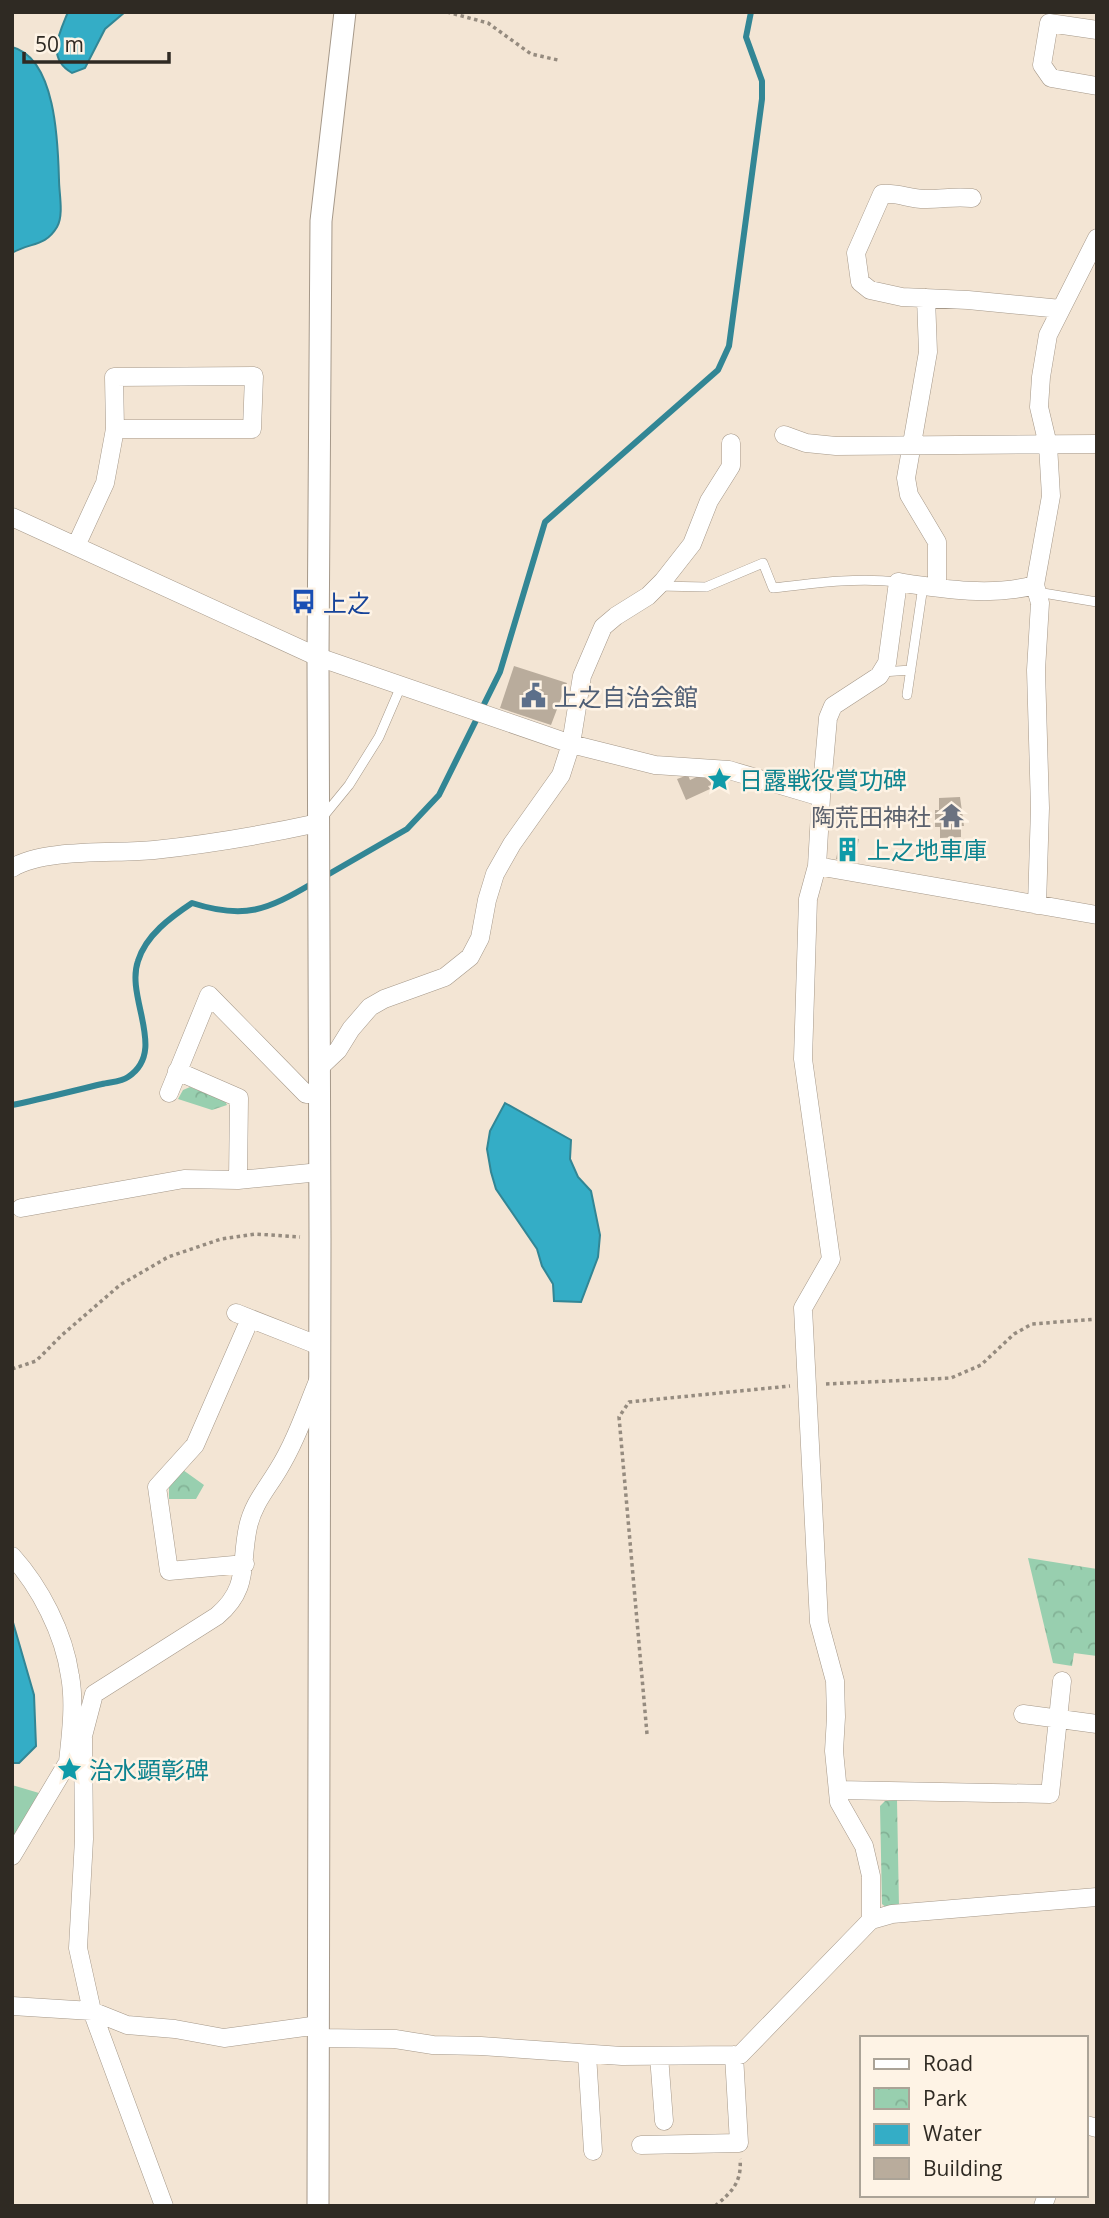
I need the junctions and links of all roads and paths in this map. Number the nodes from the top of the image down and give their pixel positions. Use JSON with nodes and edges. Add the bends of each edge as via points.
{"nodes":[{"id":1,"x":345,"y":12,"type":"edge"},
{"id":2,"x":447,"y":12,"type":"edge"},
{"id":3,"x":1097,"y":30,"type":"edge"},
{"id":4,"x":558,"y":60,"type":"dead end"},
{"id":5,"x":1097,"y":86,"type":"edge"},
{"id":6,"x":972,"y":198,"type":"dead end"},
{"id":7,"x":1097,"y":238,"type":"edge"},
{"id":8,"x":926,"y":298,"type":"junction"},
{"id":9,"x":1061,"y":309,"type":"junction"},
{"id":10,"x":115,"y":429,"type":"junction"},
{"id":11,"x":784,"y":435,"type":"dead end"},
{"id":12,"x":731,"y":443,"type":"dead end"},
{"id":13,"x":1097,"y":444,"type":"edge"},
{"id":14,"x":1048,"y":445,"type":"junction"},
{"id":15,"x":912,"y":446,"type":"junction"},
{"id":16,"x":12,"y":517,"type":"edge"},
{"id":17,"x":76,"y":546,"type":"junction"},
{"id":18,"x":898,"y":582,"type":"junction"},
{"id":19,"x":658,"y":586,"type":"junction"},
{"id":20,"x":930,"y":586,"type":"junction"},
{"id":21,"x":1036,"y":588,"type":"junction"},
{"id":22,"x":1097,"y":602,"type":"edge"},
{"id":23,"x":318,"y":657,"type":"junction"},
{"id":24,"x":911,"y":670,"type":"junction"},
{"id":25,"x":882,"y":671,"type":"junction"},
{"id":26,"x":401,"y":686,"type":"junction"},
{"id":27,"x":907,"y":695,"type":"dead end"},
{"id":28,"x":571,"y":744,"type":"junction"},
{"id":29,"x":825,"y":802,"type":"junction"},
{"id":30,"x":929,"y":817,"type":"dead end"},
{"id":31,"x":318,"y":823,"type":"junction"},
{"id":32,"x":817,"y":866,"type":"junction"},
{"id":33,"x":12,"y":868,"type":"edge"},
{"id":34,"x":1037,"y":905,"type":"junction"},
{"id":35,"x":1097,"y":915,"type":"edge"},
{"id":36,"x":319,"y":1068,"type":"junction"},
{"id":37,"x":177,"y":1072,"type":"junction"},
{"id":38,"x":169,"y":1093,"type":"dead end"},
{"id":39,"x":319,"y":1094,"type":"junction"},
{"id":40,"x":320,"y":1172,"type":"junction"},
{"id":41,"x":238,"y":1180,"type":"junction"},
{"id":42,"x":21,"y":1208,"type":"dead end"},
{"id":43,"x":320,"y":1238,"type":"junction"},
{"id":44,"x":1097,"y":1319,"type":"edge"},
{"id":45,"x":320,"y":1346,"type":"junction"},
{"id":46,"x":12,"y":1369,"type":"edge"},
{"id":47,"x":320,"y":1375,"type":"junction"},
{"id":48,"x":808,"y":1385,"type":"junction"},
{"id":49,"x":12,"y":1556,"type":"edge"},
{"id":50,"x":245,"y":1564,"type":"junction"},
{"id":51,"x":1062,"y":1681,"type":"dead end"},
{"id":52,"x":1023,"y":1714,"type":"dead end"},
{"id":53,"x":1059,"y":1720,"type":"junction"},
{"id":54,"x":1097,"y":1724,"type":"edge"},
{"id":55,"x":647,"y":1734,"type":"dead end"},
{"id":56,"x":75,"y":1761,"type":"junction"},
{"id":57,"x":838,"y":1790,"type":"junction"},
{"id":58,"x":12,"y":1856,"type":"edge"},
{"id":59,"x":1097,"y":1897,"type":"edge"},
{"id":60,"x":871,"y":1920,"type":"junction"},
{"id":61,"x":12,"y":2006,"type":"edge"},
{"id":62,"x":92,"y":2011,"type":"junction"},
{"id":63,"x":319,"y":2031,"type":"junction"},
{"id":64,"x":587,"y":2054,"type":"junction"},
{"id":65,"x":734,"y":2055,"type":"junction"},
{"id":66,"x":659,"y":2056,"type":"junction"},
{"id":67,"x":664,"y":2121,"type":"dead end"},
{"id":68,"x":739,"y":2143,"type":"junction"},
{"id":69,"x":641,"y":2145,"type":"dead end"},
{"id":70,"x":593,"y":2151,"type":"dead end"},
{"id":71,"x":164,"y":2206,"type":"edge"},
{"id":72,"x":317,"y":2206,"type":"edge"},
{"id":73,"x":715,"y":2206,"type":"edge"}],
"edges":[{"from":1,"to":23,"type":"street","via":[[321,221]]},
{"from":2,"to":4,"type":"path","via":[[488,23],[531,54]]},
{"from":3,"to":5,"type":"street","via":[[1049,23],[1042,65],[1051,78]]},
{"from":6,"to":8,"type":"street","via":[[882,194],[856,253],[860,282],[870,290]]},
{"from":7,"to":9,"type":"street"},
{"from":8,"to":9,"type":"street"},
{"from":8,"to":15,"type":"street","via":[[928,352]]},
{"from":9,"to":14,"type":"street","via":[[1048,335],[1041,377],[1040,407]]},
{"from":10,"to":10,"type":"street","via":[[114,377],[254,376],[252,429]]},
{"from":10,"to":17,"type":"street","via":[[105,483]]},
{"from":11,"to":15,"type":"street","via":[[836,446]]},
{"from":12,"to":19,"type":"street","via":[[731,466],[709,501],[692,544]]},
{"from":13,"to":14,"type":"street"},
{"from":14,"to":15,"type":"street"},
{"from":14,"to":21,"type":"street","via":[[1051,496]]},
{"from":15,"to":20,"type":"street","via":[[906,478],[909,495],[937,542]]},
{"from":16,"to":17,"type":"street"},
{"from":17,"to":23,"type":"street"},
{"from":18,"to":19,"type":"lane","via":[[832,581],[773,589],[763,563],[706,587]]},
{"from":18,"to":20,"type":"street"},
{"from":18,"to":25,"type":"street","via":[[887,663]]},
{"from":19,"to":28,"type":"street","via":[[603,627],[583,676]]},
{"from":20,"to":21,"type":"street","via":[[996,592]]},
{"from":20,"to":24,"type":"lane"},
{"from":21,"to":22,"type":"lane"},
{"from":21,"to":34,"type":"street","via":[[1040,603]]},
{"from":23,"to":26,"type":"street"},
{"from":23,"to":31,"type":"street"},
{"from":24,"to":25,"type":"lane"},
{"from":24,"to":27,"type":"lane"},
{"from":25,"to":29,"type":"street","via":[[880,677],[833,706],[828,718]]},
{"from":26,"to":28,"type":"street"},
{"from":26,"to":31,"type":"lane","via":[[379,737]]},
{"from":28,"to":29,"type":"street","via":[[654,765],[729,770]]},
{"from":28,"to":36,"type":"street","via":[[561,775],[495,874],[480,938],[470,957],[432,984],[370,1007]]},
{"from":29,"to":30,"type":"path"},
{"from":29,"to":32,"type":"street"},
{"from":31,"to":33,"type":"street","via":[[226,841],[46,857]]},
{"from":31,"to":36,"type":"street"},
{"from":32,"to":34,"type":"street"},
{"from":32,"to":48,"type":"street","via":[[808,898],[803,1059],[831,1259],[803,1308]]},
{"from":34,"to":35,"type":"street"},
{"from":36,"to":39,"type":"street"},
{"from":37,"to":38,"type":"street"},
{"from":37,"to":39,"type":"street","via":[[209,995],[306,1094]]},
{"from":37,"to":41,"type":"street","via":[[239,1098]]},
{"from":39,"to":40,"type":"street"},
{"from":40,"to":41,"type":"street"},
{"from":40,"to":43,"type":"street"},
{"from":41,"to":42,"type":"street","via":[[184,1179]]},
{"from":43,"to":45,"type":"street"},
{"from":43,"to":46,"type":"path","via":[[244,1236],[168,1257],[120,1285],[36,1361]]},
{"from":44,"to":48,"type":"path","via":[[1032,1324],[981,1365],[951,1378]]},
{"from":45,"to":47,"type":"street"},
{"from":45,"to":50,"type":"street","via":[[243,1316],[195,1445],[157,1487],[169,1571]]},
{"from":47,"to":50,"type":"street","via":[[279,1469],[256,1502]]},
{"from":47,"to":63,"type":"street"},
{"from":48,"to":55,"type":"path","via":[[629,1402],[619,1417]]},
{"from":48,"to":57,"type":"street","via":[[819,1622],[835,1681]]},
{"from":49,"to":56,"type":"street","via":[[29,1575],[54,1621],[70,1676]]},
{"from":50,"to":56,"type":"street","via":[[227,1608],[94,1694]]},
{"from":51,"to":53,"type":"street"},
{"from":52,"to":53,"type":"street"},
{"from":53,"to":54,"type":"street"},
{"from":53,"to":57,"type":"street","via":[[1050,1794]]},
{"from":56,"to":58,"type":"street"},
{"from":56,"to":62,"type":"street","via":[[84,1839],[78,1948]]},
{"from":57,"to":60,"type":"street","via":[[839,1802],[864,1846]]},
{"from":59,"to":60,"type":"street","via":[[892,1914]]},
{"from":60,"to":65,"type":"street","via":[[740,2055]]},
{"from":61,"to":62,"type":"street"},
{"from":62,"to":63,"type":"street","via":[[127,2025],[224,2038]]},
{"from":62,"to":71,"type":"street"},
{"from":63,"to":64,"type":"street","via":[[433,2045]]},
{"from":63,"to":72,"type":"street"},
{"from":64,"to":66,"type":"street"},
{"from":64,"to":70,"type":"street"},
{"from":65,"to":66,"type":"street"},
{"from":65,"to":68,"type":"street"},
{"from":66,"to":67,"type":"street"},
{"from":68,"to":69,"type":"street"},
{"from":68,"to":73,"type":"path","via":[[741,2173],[729,2194]]}]}
